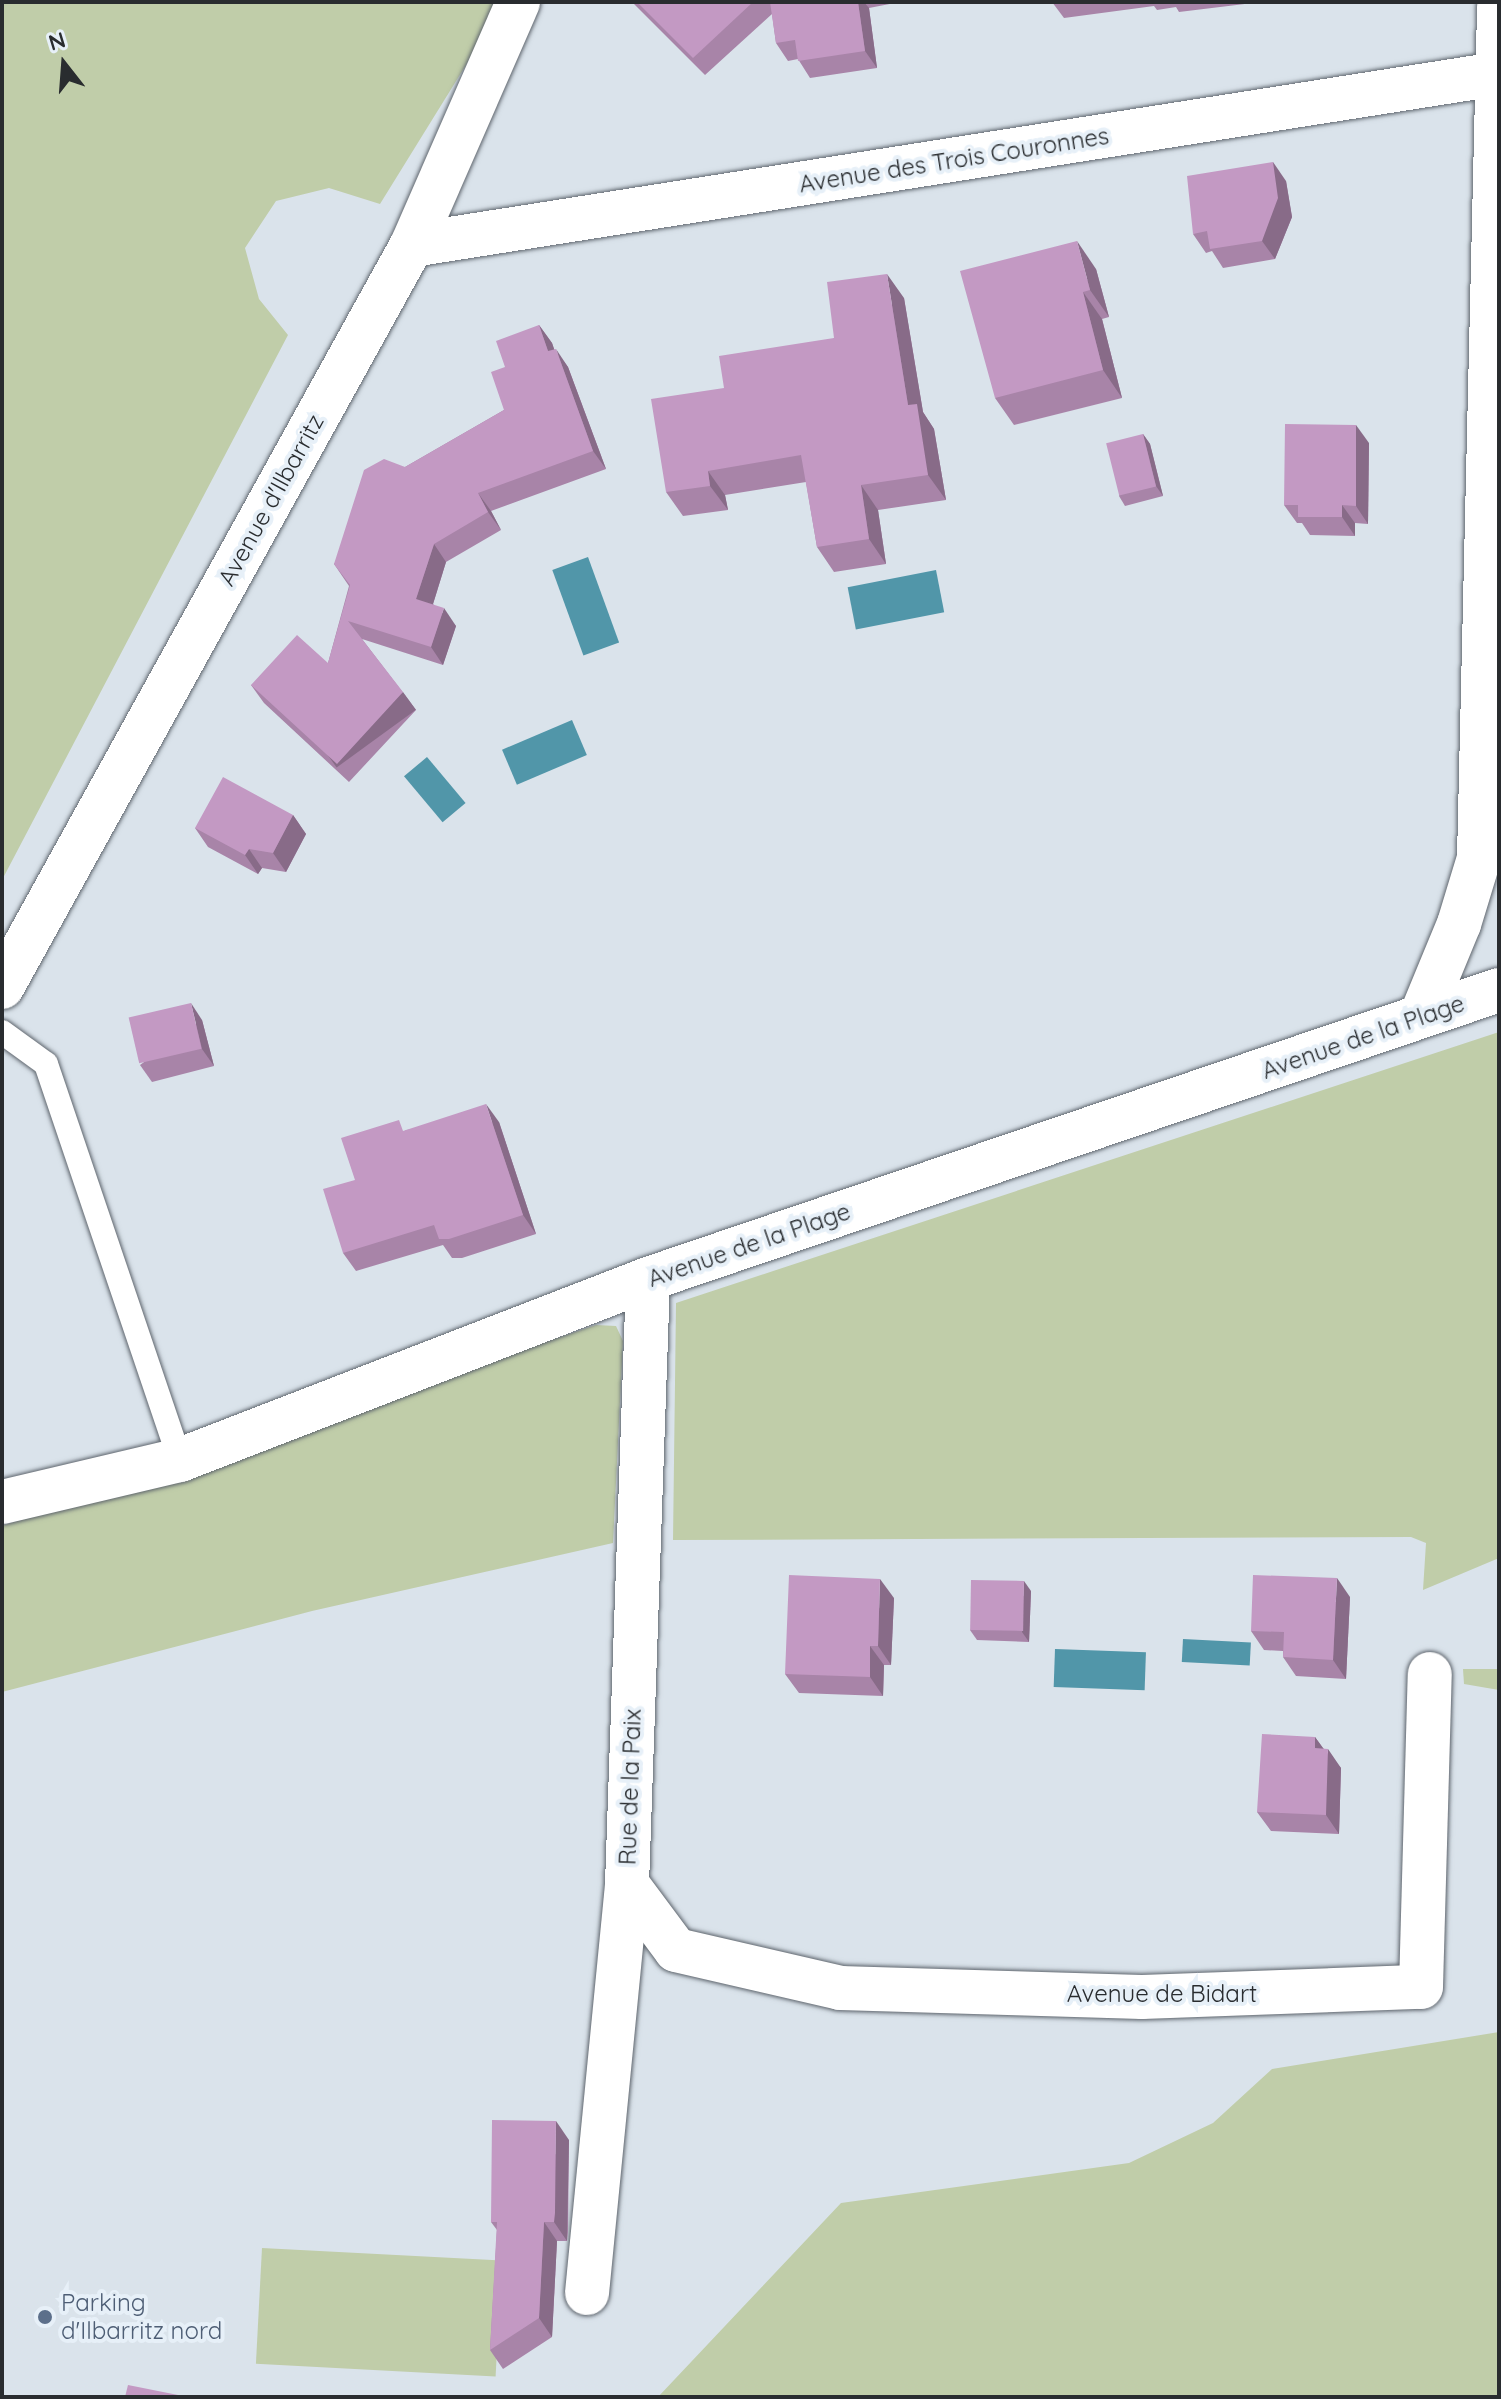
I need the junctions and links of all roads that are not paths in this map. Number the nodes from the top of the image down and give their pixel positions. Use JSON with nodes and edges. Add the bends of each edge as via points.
{"nodes":[{"id":1,"x":518,"y":2,"type":"edge"},
{"id":2,"x":1498,"y":43,"type":"edge"},
{"id":3,"x":412,"y":245,"type":"junction"},
{"id":4,"x":1489,"y":873,"type":"edge"},
{"id":5,"x":2,"y":987,"type":"edge"},
{"id":6,"x":1499,"y":990,"type":"edge"},
{"id":7,"x":1421,"y":1016,"type":"junction"},
{"id":8,"x":2,"y":1032,"type":"edge"},
{"id":9,"x":648,"y":1279,"type":"junction"},
{"id":10,"x":180,"y":1460,"type":"junction"},
{"id":11,"x":2,"y":1502,"type":"edge"},
{"id":12,"x":1430,"y":1674,"type":"dead end"},
{"id":13,"x":627,"y":1884,"type":"junction"},
{"id":14,"x":587,"y":2293,"type":"dead end"}],
"edges":[{"from":1,"to":3,"type":"street","name":"Avenue d'Ilbarritz"},
{"from":2,"to":3,"type":"street","name":"Avenue des Trois Couronnes"},
{"from":2,"to":4,"type":"street"},
{"from":3,"to":5,"type":"street","name":"Avenue d'Ilbarritz"},
{"from":4,"to":7,"type":"street","via":[[1459,924]]},
{"from":6,"to":7,"type":"street","name":"Avenue de la Plage"},
{"from":7,"to":9,"type":"street","name":"Avenue de la Plage"},
{"from":8,"to":10,"type":"lane","via":[[46,1064]]},
{"from":9,"to":10,"type":"street","name":"Avenue de la Plage"},
{"from":9,"to":13,"type":"street","name":"Rue de la Paix"},
{"from":10,"to":11,"type":"street","name":"Avenue de la Plage"},
{"from":12,"to":13,"type":"street","name":"Avenue de Bidart","via":[[1421,1987],[1142,1997],[840,1988],[676,1950]]},
{"from":13,"to":14,"type":"street","name":"Rue de la Paix"}]}
